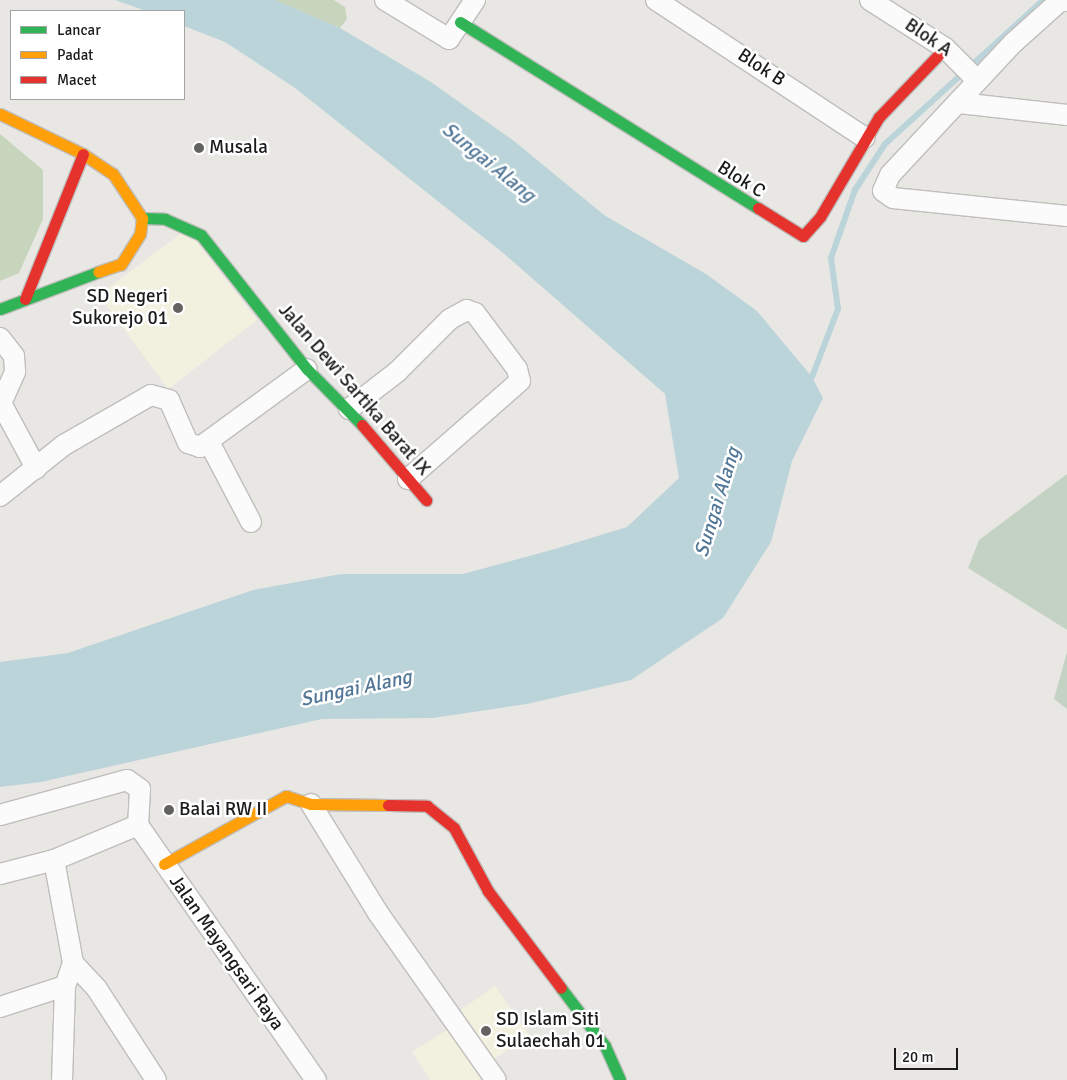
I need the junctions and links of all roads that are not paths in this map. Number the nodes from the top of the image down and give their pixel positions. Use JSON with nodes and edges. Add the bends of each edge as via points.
{"nodes":[{"id":1,"x":385,"y":0,"type":"edge"},
{"id":2,"x":475,"y":0,"type":"edge"},
{"id":3,"x":656,"y":0,"type":"edge"},
{"id":4,"x":870,"y":0,"type":"edge"},
{"id":5,"x":1061,"y":0,"type":"edge"},
{"id":6,"x":1067,"y":1,"type":"edge"},
{"id":7,"x":455,"y":31,"type":"junction"},
{"id":8,"x":946,"y":48,"type":"junction"},
{"id":9,"x":970,"y":72,"type":"junction"},
{"id":10,"x":959,"y":103,"type":"junction"},
{"id":11,"x":0,"y":114,"type":"edge"},
{"id":12,"x":1067,"y":115,"type":"edge"},
{"id":13,"x":865,"y":138,"type":"junction"},
{"id":14,"x":83,"y":154,"type":"junction"},
{"id":15,"x":1067,"y":216,"type":"edge"},
{"id":16,"x":142,"y":218,"type":"junction"},
{"id":17,"x":25,"y":299,"type":"junction"},
{"id":18,"x":0,"y":309,"type":"edge"},
{"id":19,"x":0,"y":338,"type":"edge"},
{"id":20,"x":307,"y":369,"type":"junction"},
{"id":21,"x":1,"y":405,"type":"edge"},
{"id":22,"x":349,"y":409,"type":"junction"},
{"id":23,"x":210,"y":444,"type":"junction"},
{"id":24,"x":36,"y":468,"type":"junction"},
{"id":25,"x":408,"y":479,"type":"junction"},
{"id":26,"x":0,"y":496,"type":"edge"},
{"id":27,"x":426,"y":500,"type":"dead end"},
{"id":28,"x":251,"y":522,"type":"dead end"},
{"id":29,"x":311,"y":804,"type":"junction"},
{"id":30,"x":0,"y":814,"type":"edge"},
{"id":31,"x":138,"y":825,"type":"junction"},
{"id":32,"x":54,"y":860,"type":"junction"},
{"id":33,"x":164,"y":864,"type":"junction"},
{"id":34,"x":0,"y":874,"type":"edge"},
{"id":35,"x":73,"y":962,"type":"junction"},
{"id":36,"x":65,"y":986,"type":"junction"},
{"id":37,"x":0,"y":1007,"type":"edge"},
{"id":38,"x":620,"y":1079,"type":"edge"},
{"id":39,"x":62,"y":1080,"type":"edge"},
{"id":40,"x":156,"y":1080,"type":"edge"},
{"id":41,"x":316,"y":1080,"type":"edge"},
{"id":42,"x":496,"y":1080,"type":"edge"}],
"edges":[{"from":1,"to":7,"type":"street"},
{"from":2,"to":7,"type":"street"},
{"from":3,"to":13,"type":"street","name":"Blok B"},
{"from":4,"to":8,"type":"street","name":"Blok A"},
{"from":5,"to":6,"type":"street"},
{"from":5,"to":9,"type":"street"},
{"from":7,"to":13,"type":"street","name":"Blok C","via":[[803,236],[820,217]]},
{"from":8,"to":9,"type":"street","name":"Blok A"},
{"from":8,"to":13,"type":"street","name":"Blok C","via":[[900,93]]},
{"from":9,"to":10,"type":"street"},
{"from":10,"to":12,"type":"street"},
{"from":10,"to":15,"type":"street","via":[[883,184],[883,191],[893,198]]},
{"from":11,"to":14,"type":"street"},
{"from":14,"to":16,"type":"street","via":[[125,186]]},
{"from":14,"to":17,"type":"street"},
{"from":16,"to":17,"type":"street","via":[[140,234],[121,264]]},
{"from":16,"to":20,"type":"street","name":"Jalan Dewi Sartika Barat IX","via":[[166,219],[201,235]]},
{"from":17,"to":18,"type":"street"},
{"from":19,"to":21,"type":"street","via":[[14,356],[15,372]]},
{"from":20,"to":22,"type":"street","name":"Jalan Dewi Sartika Barat IX"},
{"from":20,"to":23,"type":"street"},
{"from":21,"to":24,"type":"street"},
{"from":22,"to":25,"type":"street","name":"Jalan Dewi Sartika Barat IX"},
{"from":22,"to":25,"type":"street","via":[[397,372],[450,319],[467,310],[475,313],[518,369],[520,381]]},
{"from":23,"to":24,"type":"street","via":[[194,447],[188,443],[169,400],[156,394],[64,445]]},
{"from":23,"to":28,"type":"street"},
{"from":24,"to":26,"type":"street"},
{"from":25,"to":27,"type":"street","name":"Jalan Dewi Sartika Barat IX"},
{"from":29,"to":33,"type":"street","via":[[286,796],[268,803]]},
{"from":29,"to":38,"type":"street","via":[[428,806],[454,828],[488,891],[605,1046]]},
{"from":29,"to":42,"type":"street","via":[[378,913]]},
{"from":30,"to":31,"type":"street","via":[[127,780],[140,789]]},
{"from":31,"to":32,"type":"street"},
{"from":31,"to":33,"type":"street","name":"Jalan Mayangsari Raya"},
{"from":32,"to":34,"type":"street"},
{"from":32,"to":35,"type":"street"},
{"from":33,"to":41,"type":"street","name":"Jalan Mayangsari Raya"},
{"from":35,"to":36,"type":"street"},
{"from":35,"to":40,"type":"street","via":[[97,989]]},
{"from":36,"to":37,"type":"street"},
{"from":36,"to":39,"type":"street"}]}
